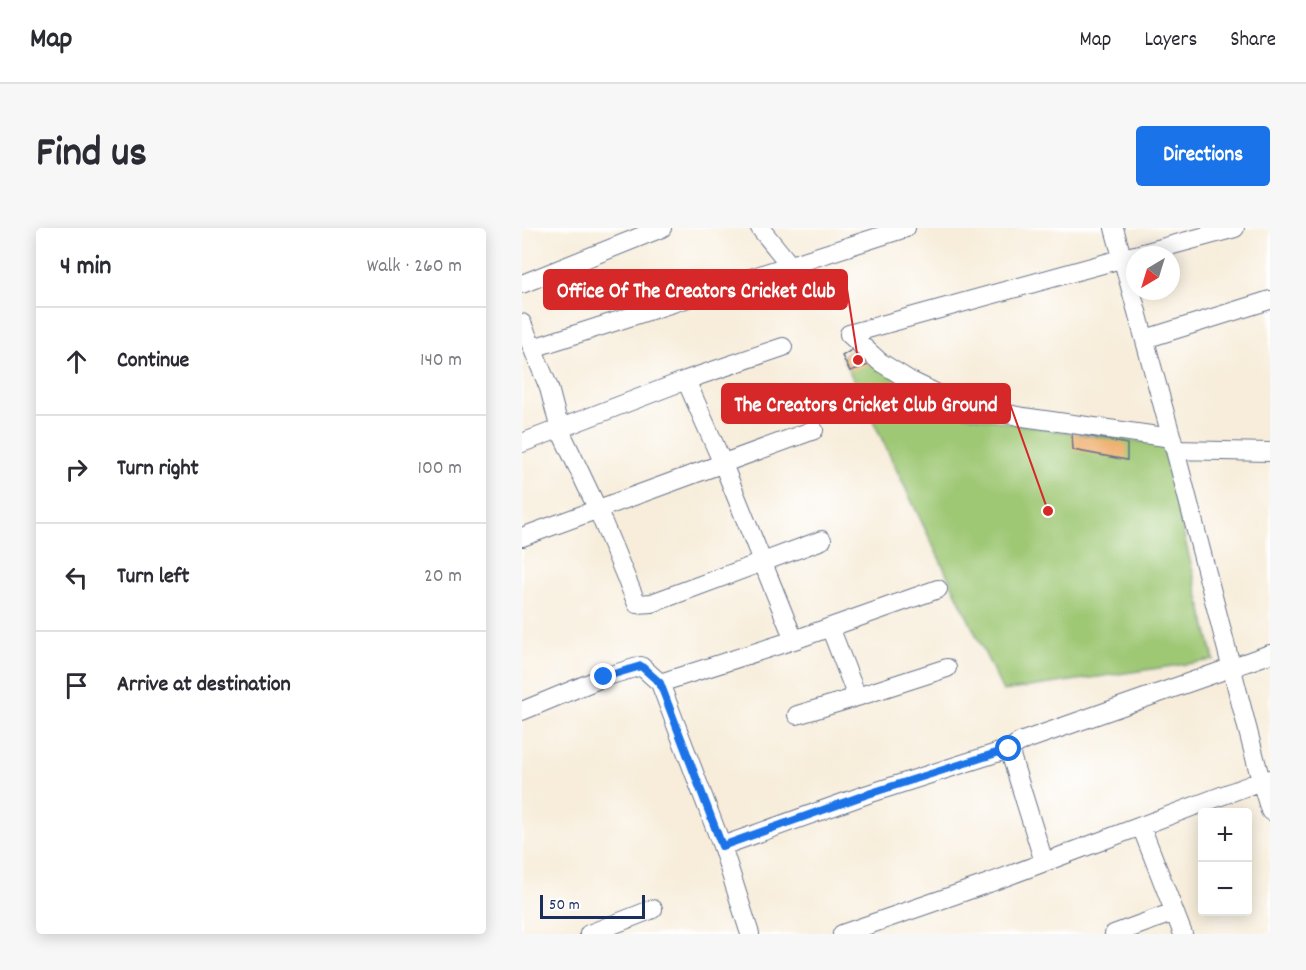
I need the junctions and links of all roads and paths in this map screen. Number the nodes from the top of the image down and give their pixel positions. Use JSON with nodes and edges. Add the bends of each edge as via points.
{"nodes":[{"id":1,"x":662,"y":228,"type":"edge"},
{"id":2,"x":760,"y":228,"type":"edge"},
{"id":3,"x":906,"y":228,"type":"edge"},
{"id":4,"x":1114,"y":228,"type":"edge"},
{"id":5,"x":1235,"y":228,"type":"edge"},
{"id":6,"x":1168,"y":246,"type":"edge"},
{"id":7,"x":1126,"y":248,"type":"edge"},
{"id":8,"x":1126,"y":257,"type":"edge"},
{"id":9,"x":790,"y":265,"type":"junction"},
{"id":10,"x":522,"y":284,"type":"edge"},
{"id":11,"x":1138,"y":300,"type":"edge"},
{"id":12,"x":1270,"y":300,"type":"edge"},
{"id":13,"x":522,"y":323,"type":"edge"},
{"id":14,"x":1145,"y":339,"type":"junction"},
{"id":15,"x":783,"y":347,"type":"dead end"},
{"id":16,"x":533,"y":348,"type":"junction"},
{"id":17,"x":686,"y":380,"type":"junction"},
{"id":18,"x":560,"y":430,"type":"junction"},
{"id":19,"x":814,"y":430,"type":"dead end"},
{"id":20,"x":522,"y":443,"type":"edge"},
{"id":21,"x":1174,"y":444,"type":"junction"},
{"id":22,"x":1270,"y":452,"type":"edge"},
{"id":23,"x":723,"y":464,"type":"junction"},
{"id":24,"x":597,"y":508,"type":"junction"},
{"id":25,"x":522,"y":537,"type":"edge"},
{"id":26,"x":822,"y":540,"type":"dead end"},
{"id":27,"x":763,"y":562,"type":"junction"},
{"id":28,"x":938,"y":589,"type":"dead end"},
{"id":29,"x":830,"y":627,"type":"junction"},
{"id":30,"x":794,"y":640,"type":"junction"},
{"id":31,"x":1270,"y":654,"type":"edge"},
{"id":32,"x":947,"y":668,"type":"dead end"},
{"id":33,"x":1232,"y":669,"type":"junction"},
{"id":34,"x":660,"y":683,"type":"junction"},
{"id":35,"x":857,"y":696,"type":"junction"},
{"id":36,"x":522,"y":711,"type":"edge"},
{"id":37,"x":796,"y":714,"type":"dead end"},
{"id":38,"x":1009,"y":749,"type":"junction"},
{"id":39,"x":1266,"y":780,"type":"edge"},
{"id":40,"x":1270,"y":812,"type":"edge"},
{"id":41,"x":1141,"y":826,"type":"junction"},
{"id":42,"x":722,"y":846,"type":"junction"},
{"id":43,"x":1044,"y":862,"type":"junction"},
{"id":44,"x":653,"y":909,"type":"dead end"},
{"id":45,"x":1174,"y":912,"type":"junction"},
{"id":46,"x":590,"y":934,"type":"edge"},
{"id":47,"x":750,"y":934,"type":"edge"},
{"id":48,"x":842,"y":934,"type":"edge"},
{"id":49,"x":1114,"y":934,"type":"edge"},
{"id":50,"x":1183,"y":934,"type":"edge"}],
"edges":[{"from":1,"to":10,"type":"street"},
{"from":2,"to":9,"type":"street"},
{"from":3,"to":9,"type":"street"},
{"from":4,"to":7,"type":"street"},
{"from":5,"to":6,"type":"street"},
{"from":8,"to":21,"type":"street","via":[[849,334],[890,368],[959,404]]},
{"from":9,"to":16,"type":"street"},
{"from":11,"to":14,"type":"street"},
{"from":12,"to":14,"type":"street"},
{"from":13,"to":16,"type":"street"},
{"from":14,"to":21,"type":"street"},
{"from":15,"to":17,"type":"street"},
{"from":16,"to":18,"type":"street"},
{"from":17,"to":18,"type":"street"},
{"from":17,"to":23,"type":"street"},
{"from":18,"to":20,"type":"street"},
{"from":18,"to":24,"type":"street"},
{"from":19,"to":23,"type":"street"},
{"from":21,"to":22,"type":"street"},
{"from":21,"to":33,"type":"street"},
{"from":23,"to":24,"type":"street"},
{"from":23,"to":27,"type":"street"},
{"from":24,"to":25,"type":"street"},
{"from":24,"to":27,"type":"street","via":[[637,604],[652,603]]},
{"from":26,"to":27,"type":"street"},
{"from":27,"to":30,"type":"street"},
{"from":28,"to":29,"type":"street"},
{"from":29,"to":30,"type":"street"},
{"from":29,"to":35,"type":"street"},
{"from":30,"to":34,"type":"street"},
{"from":31,"to":33,"type":"street"},
{"from":32,"to":35,"type":"street"},
{"from":33,"to":38,"type":"street","via":[[1020,741]]},
{"from":33,"to":39,"type":"street"},
{"from":34,"to":36,"type":"street","via":[[641,666]]},
{"from":34,"to":42,"type":"street"},
{"from":35,"to":37,"type":"street"},
{"from":38,"to":42,"type":"street"},
{"from":38,"to":43,"type":"street"},
{"from":39,"to":40,"type":"street"},
{"from":39,"to":41,"type":"street"},
{"from":41,"to":43,"type":"street"},
{"from":41,"to":45,"type":"street"},
{"from":42,"to":47,"type":"street"},
{"from":43,"to":48,"type":"street"},
{"from":44,"to":46,"type":"street"},
{"from":45,"to":49,"type":"street"},
{"from":45,"to":50,"type":"street"}]}
